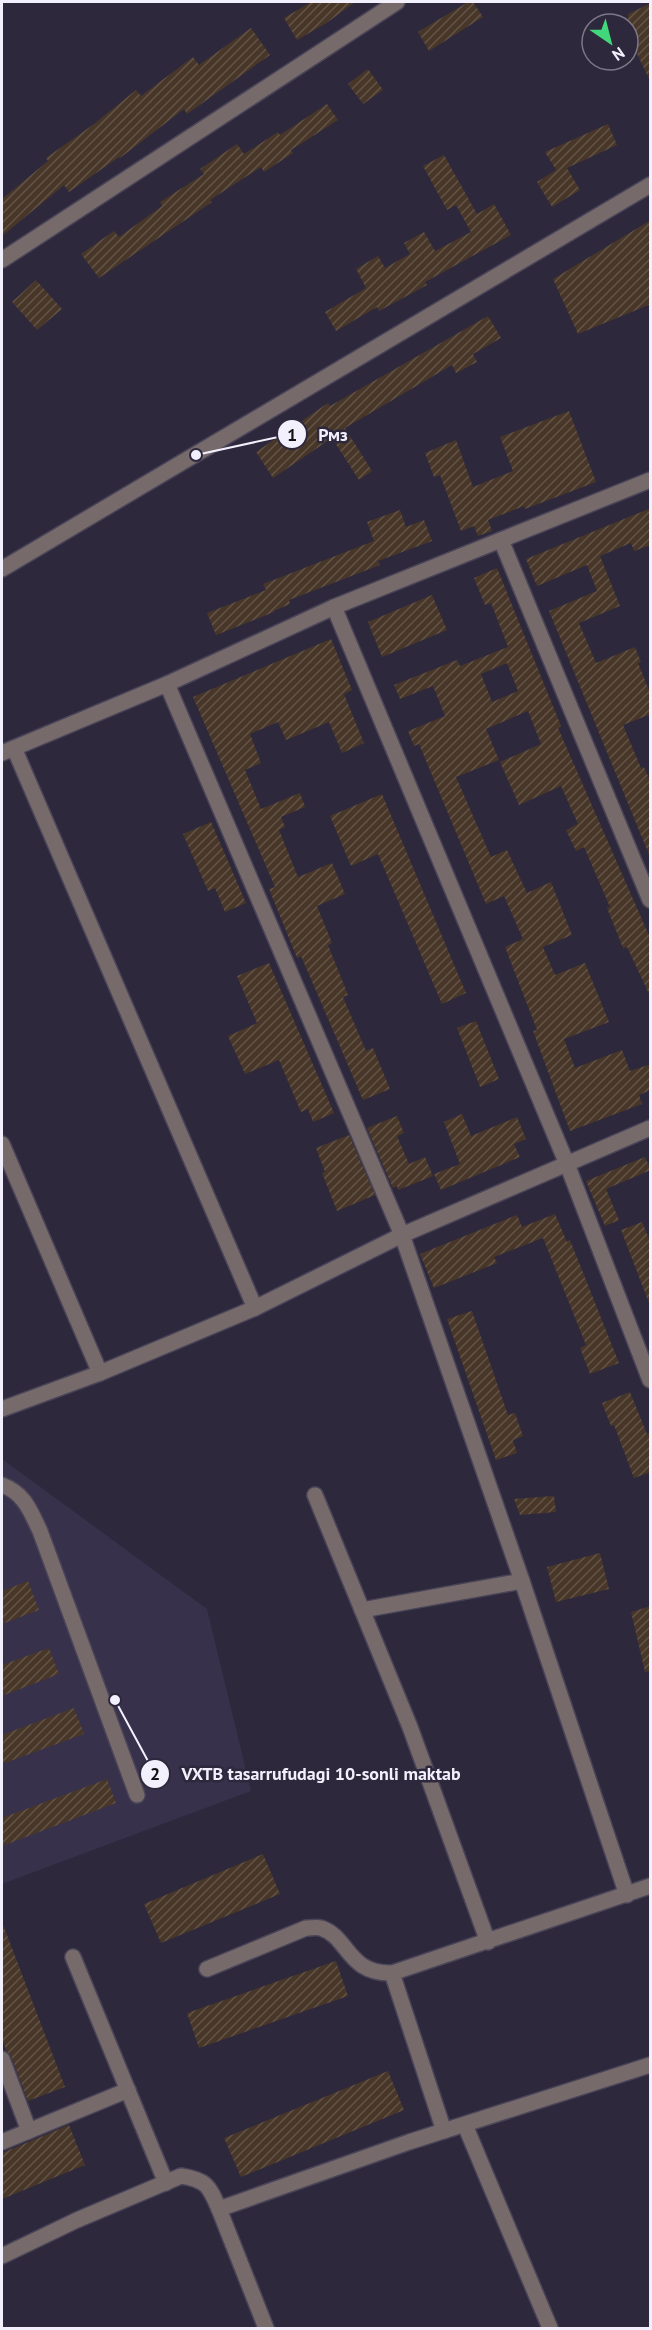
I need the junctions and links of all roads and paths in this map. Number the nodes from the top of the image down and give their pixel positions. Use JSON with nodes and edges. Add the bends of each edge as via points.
{"nodes":[{"id":1,"x":398,"y":2,"type":"edge"},
{"id":2,"x":651,"y":185,"type":"edge"},
{"id":3,"x":2,"y":260,"type":"edge"},
{"id":4,"x":651,"y":480,"type":"edge"},
{"id":5,"x":501,"y":540,"type":"junction"},
{"id":6,"x":2,"y":569,"type":"edge"},
{"id":7,"x":334,"y":608,"type":"junction"},
{"id":8,"x":166,"y":684,"type":"junction"},
{"id":9,"x":8,"y":751,"type":"edge"},
{"id":10,"x":651,"y":900,"type":"edge"},
{"id":11,"x":651,"y":1128,"type":"edge"},
{"id":12,"x":2,"y":1144,"type":"edge"},
{"id":13,"x":567,"y":1164,"type":"junction"},
{"id":14,"x":402,"y":1235,"type":"junction"},
{"id":15,"x":255,"y":1308,"type":"junction"},
{"id":16,"x":100,"y":1373,"type":"junction"},
{"id":17,"x":651,"y":1380,"type":"edge"},
{"id":18,"x":2,"y":1409,"type":"edge"},
{"id":19,"x":2,"y":1485,"type":"edge"},
{"id":20,"x":315,"y":1495,"type":"dead end"},
{"id":21,"x":522,"y":1581,"type":"junction"},
{"id":22,"x":362,"y":1610,"type":"junction"},
{"id":23,"x":137,"y":1795,"type":"dead end"},
{"id":24,"x":651,"y":1886,"type":"edge"},
{"id":25,"x":627,"y":1895,"type":"junction"},
{"id":26,"x":488,"y":1942,"type":"junction"},
{"id":27,"x":73,"y":1957,"type":"dead end"},
{"id":28,"x":207,"y":1969,"type":"dead end"},
{"id":29,"x":392,"y":1973,"type":"junction"},
{"id":30,"x":2,"y":2059,"type":"edge"},
{"id":31,"x":651,"y":2065,"type":"edge"},
{"id":32,"x":128,"y":2090,"type":"junction"},
{"id":33,"x":465,"y":2125,"type":"junction"},
{"id":34,"x":29,"y":2131,"type":"junction"},
{"id":35,"x":444,"y":2131,"type":"junction"},
{"id":36,"x":2,"y":2142,"type":"edge"},
{"id":37,"x":166,"y":2183,"type":"junction"},
{"id":38,"x":219,"y":2209,"type":"junction"},
{"id":39,"x":2,"y":2256,"type":"edge"},
{"id":40,"x":266,"y":2328,"type":"edge"},
{"id":41,"x":550,"y":2328,"type":"edge"}],
"edges":[{"from":1,"to":3,"type":"street"},
{"from":2,"to":6,"type":"street"},
{"from":4,"to":5,"type":"street"},
{"from":5,"to":7,"type":"street"},
{"from":5,"to":10,"type":"street"},
{"from":7,"to":8,"type":"street"},
{"from":7,"to":13,"type":"street"},
{"from":8,"to":9,"type":"street"},
{"from":8,"to":14,"type":"street"},
{"from":9,"to":15,"type":"street"},
{"from":11,"to":13,"type":"street"},
{"from":12,"to":16,"type":"street"},
{"from":13,"to":14,"type":"street"},
{"from":13,"to":17,"type":"street"},
{"from":14,"to":15,"type":"street"},
{"from":14,"to":21,"type":"street"},
{"from":15,"to":16,"type":"street"},
{"from":16,"to":18,"type":"street"},
{"from":19,"to":23,"type":"street","via":[[25,1499],[40,1531]]},
{"from":20,"to":22,"type":"street"},
{"from":21,"to":22,"type":"street"},
{"from":21,"to":25,"type":"street"},
{"from":22,"to":26,"type":"street","via":[[410,1727]]},
{"from":24,"to":25,"type":"street"},
{"from":25,"to":26,"type":"street"},
{"from":26,"to":29,"type":"street"},
{"from":27,"to":32,"type":"street"},
{"from":28,"to":29,"type":"street","via":[[306,1928],[320,1928],[361,1965],[378,1973]]},
{"from":29,"to":35,"type":"street"},
{"from":30,"to":34,"type":"street"},
{"from":31,"to":33,"type":"street"},
{"from":32,"to":34,"type":"street"},
{"from":32,"to":37,"type":"street"},
{"from":33,"to":35,"type":"street"},
{"from":33,"to":41,"type":"street"},
{"from":34,"to":36,"type":"street"},
{"from":35,"to":38,"type":"street"},
{"from":37,"to":38,"type":"street","via":[[181,2176],[198,2179],[209,2187]]},
{"from":37,"to":39,"type":"street"},
{"from":38,"to":40,"type":"street"}]}
